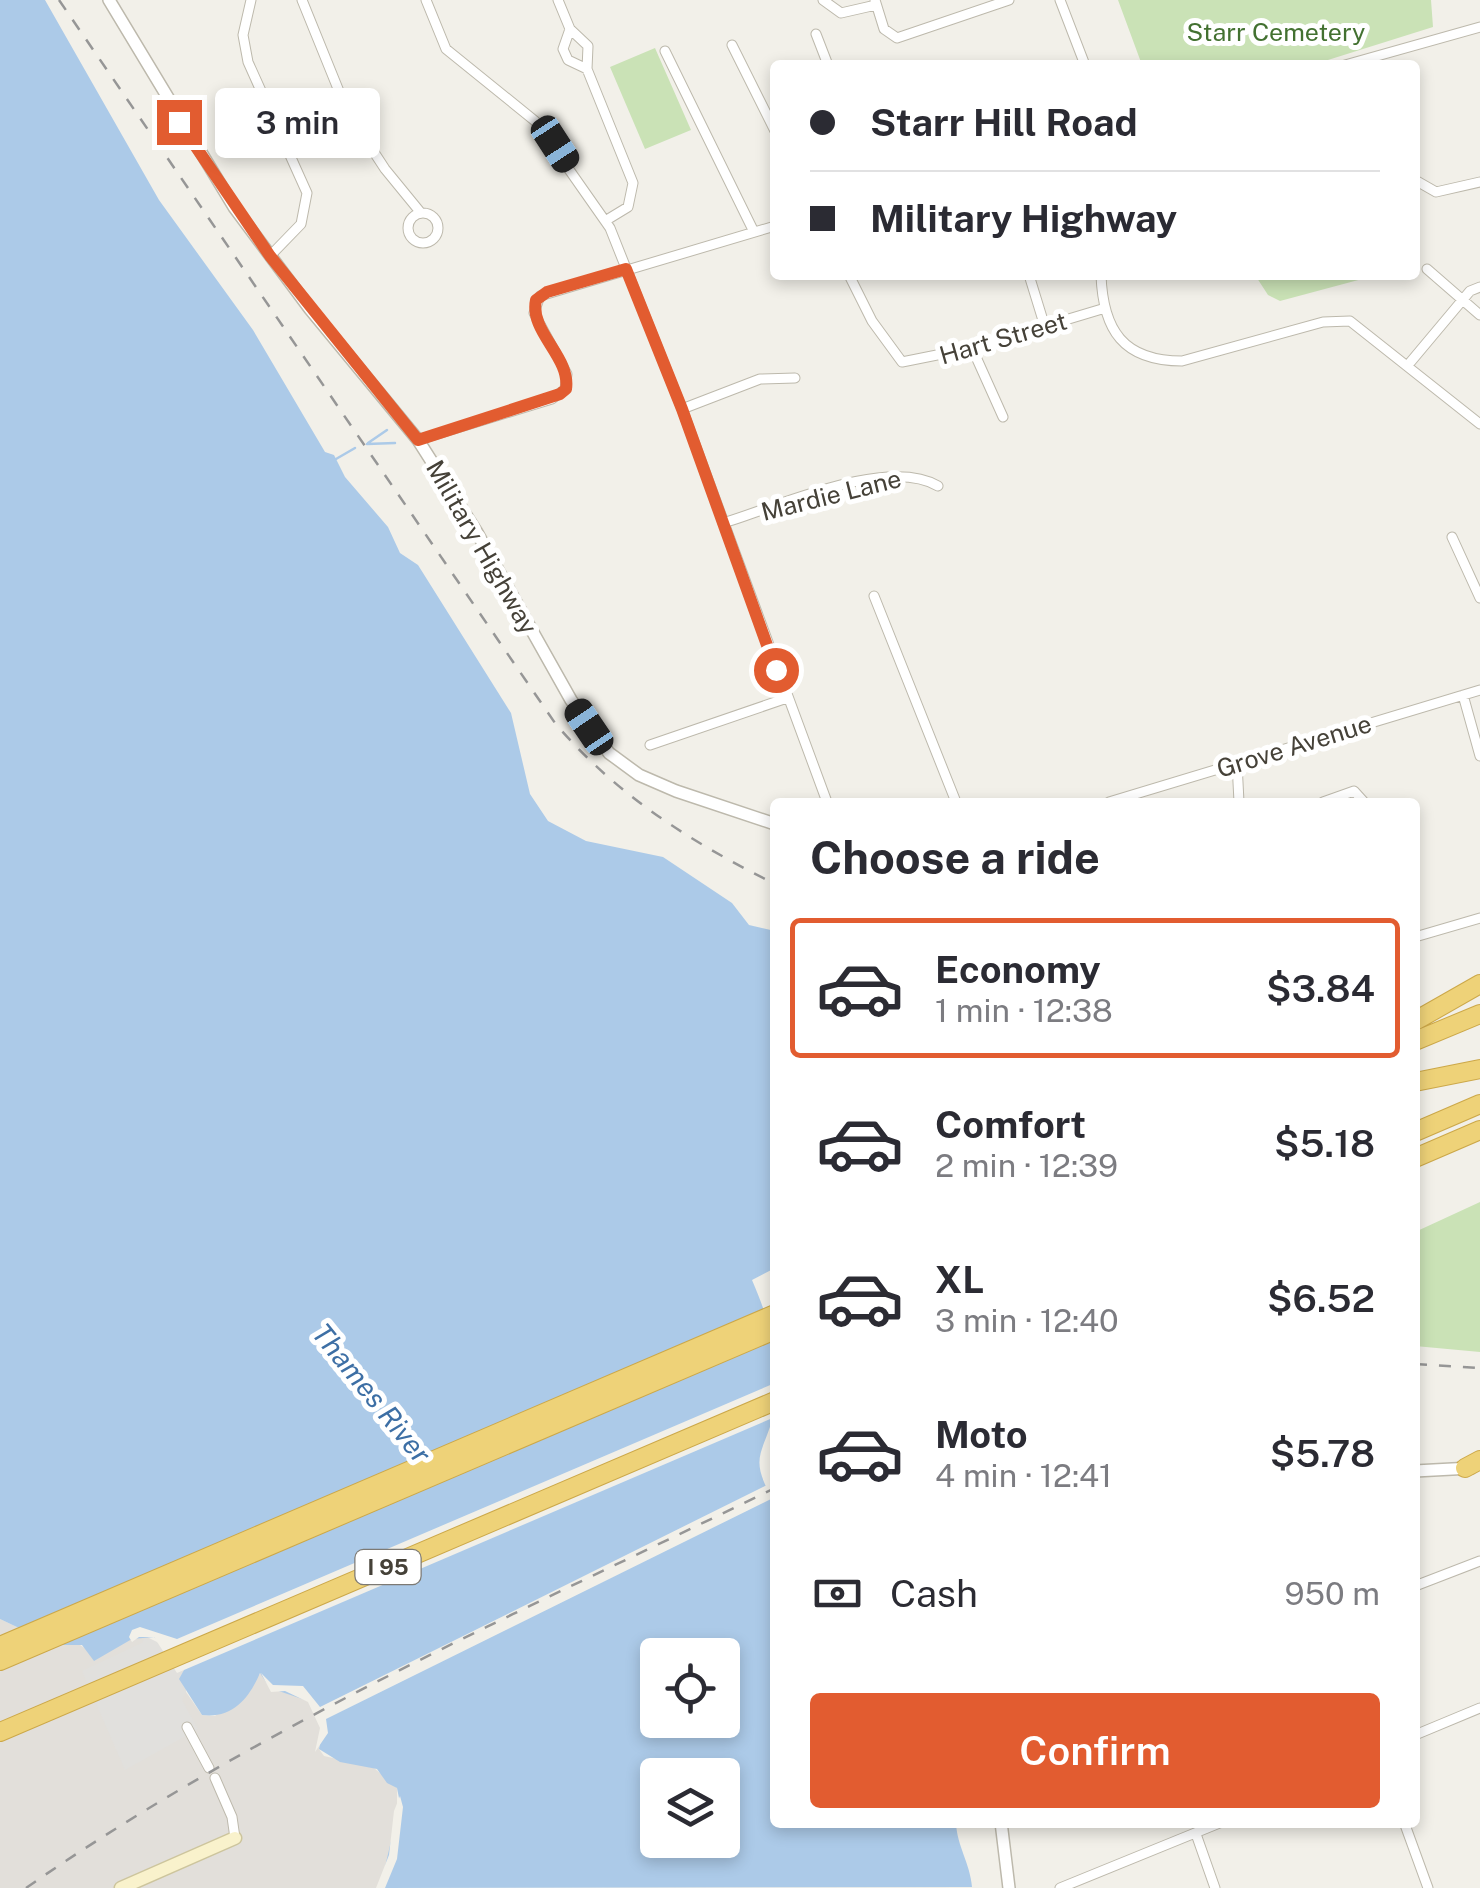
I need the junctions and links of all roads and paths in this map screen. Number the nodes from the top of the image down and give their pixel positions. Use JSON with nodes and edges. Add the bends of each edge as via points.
{"nodes":[{"id":1,"x":109,"y":0,"type":"edge"},
{"id":2,"x":252,"y":0,"type":"edge"},
{"id":3,"x":302,"y":0,"type":"edge"},
{"id":4,"x":426,"y":0,"type":"edge"},
{"id":5,"x":558,"y":0,"type":"edge"},
{"id":6,"x":823,"y":0,"type":"edge"},
{"id":7,"x":1009,"y":0,"type":"edge"},
{"id":8,"x":1060,"y":0,"type":"edge"},
{"id":9,"x":875,"y":3,"type":"edge"},
{"id":10,"x":1480,"y":27,"type":"edge"},
{"id":11,"x":570,"y":29,"type":"junction"},
{"id":12,"x":816,"y":34,"type":"dead end"},
{"id":13,"x":732,"y":45,"type":"dead end"},
{"id":14,"x":665,"y":51,"type":"dead end"},
{"id":15,"x":826,"y":60,"type":"edge"},
{"id":16,"x":1082,"y":60,"type":"edge"},
{"id":17,"x":1363,"y":60,"type":"edge"},
{"id":18,"x":586,"y":69,"type":"junction"},
{"id":19,"x":770,"y":121,"type":"edge"},
{"id":20,"x":1480,"y":182,"type":"edge"},
{"id":21,"x":1420,"y":183,"type":"edge"},
{"id":22,"x":421,"y":213,"type":"dead end"},
{"id":23,"x":605,"y":222,"type":"junction"},
{"id":24,"x":770,"y":227,"type":"edge"},
{"id":25,"x":754,"y":232,"type":"junction"},
{"id":26,"x":270,"y":256,"type":"junction"},
{"id":27,"x":626,"y":269,"type":"junction"},
{"id":28,"x":1426,"y":270,"type":"dead end"},
{"id":29,"x":852,"y":280,"type":"edge"},
{"id":30,"x":1031,"y":280,"type":"edge"},
{"id":31,"x":1101,"y":280,"type":"edge"},
{"id":32,"x":1480,"y":288,"type":"edge"},
{"id":33,"x":1462,"y":300,"type":"junction"},
{"id":34,"x":1102,"y":310,"type":"junction"},
{"id":35,"x":1480,"y":315,"type":"edge"},
{"id":36,"x":1045,"y":326,"type":"junction"},
{"id":37,"x":972,"y":348,"type":"junction"},
{"id":38,"x":1408,"y":364,"type":"junction"},
{"id":39,"x":795,"y":378,"type":"dead end"},
{"id":40,"x":682,"y":409,"type":"junction"},
{"id":41,"x":1003,"y":417,"type":"dead end"},
{"id":42,"x":1480,"y":424,"type":"edge"},
{"id":43,"x":418,"y":440,"type":"junction"},
{"id":44,"x":938,"y":486,"type":"dead end"},
{"id":45,"x":723,"y":524,"type":"junction"},
{"id":46,"x":1452,"y":538,"type":"dead end"},
{"id":47,"x":874,"y":596,"type":"dead end"},
{"id":48,"x":1480,"y":598,"type":"edge"},
{"id":49,"x":1480,"y":690,"type":"edge"},
{"id":50,"x":1463,"y":695,"type":"junction"},
{"id":51,"x":787,"y":698,"type":"junction"},
{"id":52,"x":650,"y":745,"type":"dead end"},
{"id":53,"x":1480,"y":756,"type":"edge"},
{"id":54,"x":1237,"y":763,"type":"junction"},
{"id":55,"x":824,"y":798,"type":"edge"},
{"id":56,"x":954,"y":798,"type":"edge"},
{"id":57,"x":1122,"y":798,"type":"edge"},
{"id":58,"x":1239,"y":798,"type":"edge"},
{"id":59,"x":1334,"y":798,"type":"edge"},
{"id":60,"x":1360,"y":798,"type":"edge"},
{"id":61,"x":770,"y":822,"type":"edge"},
{"id":62,"x":1480,"y":918,"type":"edge"},
{"id":63,"x":1420,"y":936,"type":"edge"},
{"id":64,"x":1480,"y":984,"type":"edge"},
{"id":65,"x":1480,"y":1014,"type":"edge"},
{"id":66,"x":1420,"y":1018,"type":"edge"},
{"id":67,"x":1420,"y":1039,"type":"edge"},
{"id":68,"x":1480,"y":1068,"type":"edge"},
{"id":69,"x":1420,"y":1081,"type":"edge"},
{"id":70,"x":1480,"y":1104,"type":"edge"},
{"id":71,"x":1420,"y":1130,"type":"edge"},
{"id":72,"x":1480,"y":1130,"type":"edge"},
{"id":73,"x":1480,"y":1144,"type":"edge"},
{"id":74,"x":1420,"y":1160,"type":"edge"},
{"id":75,"x":1420,"y":1161,"type":"edge"},
{"id":76,"x":770,"y":1316,"type":"edge"},
{"id":77,"x":770,"y":1332,"type":"edge"},
{"id":78,"x":770,"y":1403,"type":"edge"},
{"id":79,"x":1475,"y":1465,"type":"edge"},
{"id":80,"x":1420,"y":1470,"type":"edge"},
{"id":81,"x":1480,"y":1560,"type":"edge"},
{"id":82,"x":1420,"y":1584,"type":"edge"},
{"id":83,"x":0,"y":1646,"type":"edge"},
{"id":84,"x":0,"y":1662,"type":"edge"},
{"id":85,"x":1480,"y":1708,"type":"edge"},
{"id":86,"x":186,"y":1728,"type":"dead end"},
{"id":87,"x":0,"y":1732,"type":"edge"},
{"id":88,"x":1420,"y":1733,"type":"edge"},
{"id":89,"x":1002,"y":1828,"type":"edge"},
{"id":90,"x":1209,"y":1828,"type":"edge"},
{"id":91,"x":1406,"y":1828,"type":"edge"},
{"id":92,"x":1196,"y":1834,"type":"junction"},
{"id":93,"x":235,"y":1838,"type":"joint"},
{"id":94,"x":121,"y":1888,"type":"edge"},
{"id":95,"x":1010,"y":1888,"type":"edge"},
{"id":96,"x":1060,"y":1888,"type":"edge"},
{"id":97,"x":1215,"y":1888,"type":"edge"},
{"id":98,"x":1428,"y":1888,"type":"edge"}],
"edges":[{"from":1,"to":26,"type":"street","name":"Military Highway","via":[[192,143]]},
{"from":2,"to":26,"type":"street","via":[[243,35],[248,62],[307,193],[301,224]]},
{"from":3,"to":22,"type":"street","via":[[347,111]]},
{"from":4,"to":23,"type":"street","via":[[446,49],[535,120]]},
{"from":5,"to":11,"type":"street"},
{"from":6,"to":9,"type":"street","via":[[841,13]]},
{"from":7,"to":9,"type":"street","via":[[898,38],[884,29]]},
{"from":8,"to":16,"type":"street"},
{"from":10,"to":17,"type":"street"},
{"from":11,"to":18,"type":"street","via":[[588,46]]},
{"from":11,"to":18,"type":"street","via":[[568,60]]},
{"from":12,"to":15,"type":"street"},
{"from":13,"to":19,"type":"street"},
{"from":14,"to":25,"type":"street"},
{"from":18,"to":23,"type":"street","via":[[634,192],[624,212]]},
{"from":20,"to":21,"type":"street","via":[[1436,192]]},
{"from":23,"to":27,"type":"street"},
{"from":24,"to":25,"type":"street"},
{"from":25,"to":27,"type":"street"},
{"from":26,"to":43,"type":"street","name":"Military Highway"},
{"from":27,"to":40,"type":"street"},
{"from":27,"to":43,"type":"street","via":[[536,300],[534,313],[566,374],[560,394]]},
{"from":28,"to":33,"type":"street"},
{"from":29,"to":37,"type":"street","name":"Hart Street","via":[[902,362]]},
{"from":30,"to":36,"type":"street"},
{"from":31,"to":34,"type":"street"},
{"from":32,"to":33,"type":"street"},
{"from":33,"to":35,"type":"street"},
{"from":33,"to":38,"type":"street"},
{"from":34,"to":36,"type":"street","name":"Hart Street"},
{"from":34,"to":38,"type":"street","via":[[1133,351],[1161,361],[1339,320]]},
{"from":36,"to":37,"type":"street","name":"Hart Street"},
{"from":37,"to":41,"type":"street"},
{"from":38,"to":42,"type":"street"},
{"from":39,"to":40,"type":"street","via":[[760,379]]},
{"from":40,"to":45,"type":"street"},
{"from":43,"to":61,"type":"street","name":"Military Highway","via":[[609,753],[676,792]]},
{"from":44,"to":45,"type":"street","name":"Mardie Lane","via":[[903,474]]},
{"from":45,"to":51,"type":"street"},
{"from":46,"to":48,"type":"street"},
{"from":47,"to":56,"type":"street"},
{"from":49,"to":50,"type":"street","name":"Grove Avenue"},
{"from":50,"to":53,"type":"street"},
{"from":50,"to":54,"type":"street","name":"Grove Avenue"},
{"from":51,"to":52,"type":"street"},
{"from":51,"to":55,"type":"street"},
{"from":54,"to":57,"type":"street","name":"Grove Avenue"},
{"from":54,"to":58,"type":"street"},
{"from":59,"to":60,"type":"street","via":[[1354,791]]},
{"from":62,"to":63,"type":"street"},
{"from":64,"to":66,"type":"highway"},
{"from":65,"to":67,"type":"highway"},
{"from":68,"to":69,"type":"highway"},
{"from":70,"to":71,"type":"highway"},
{"from":72,"to":74,"type":"highway"},
{"from":73,"to":75,"type":"highway"},
{"from":76,"to":83,"type":"highway"},
{"from":77,"to":84,"type":"highway"},
{"from":78,"to":87,"type":"highway","number":"I 95"},
{"from":79,"to":80,"type":"street"},
{"from":81,"to":82,"type":"street"},
{"from":85,"to":88,"type":"street"},
{"from":86,"to":93,"type":"street","via":[[231,1812]]},
{"from":89,"to":95,"type":"street"},
{"from":90,"to":92,"type":"street"},
{"from":91,"to":98,"type":"street"},
{"from":92,"to":96,"type":"street"},
{"from":92,"to":97,"type":"street"},
{"from":93,"to":94,"type":"main road"}]}
